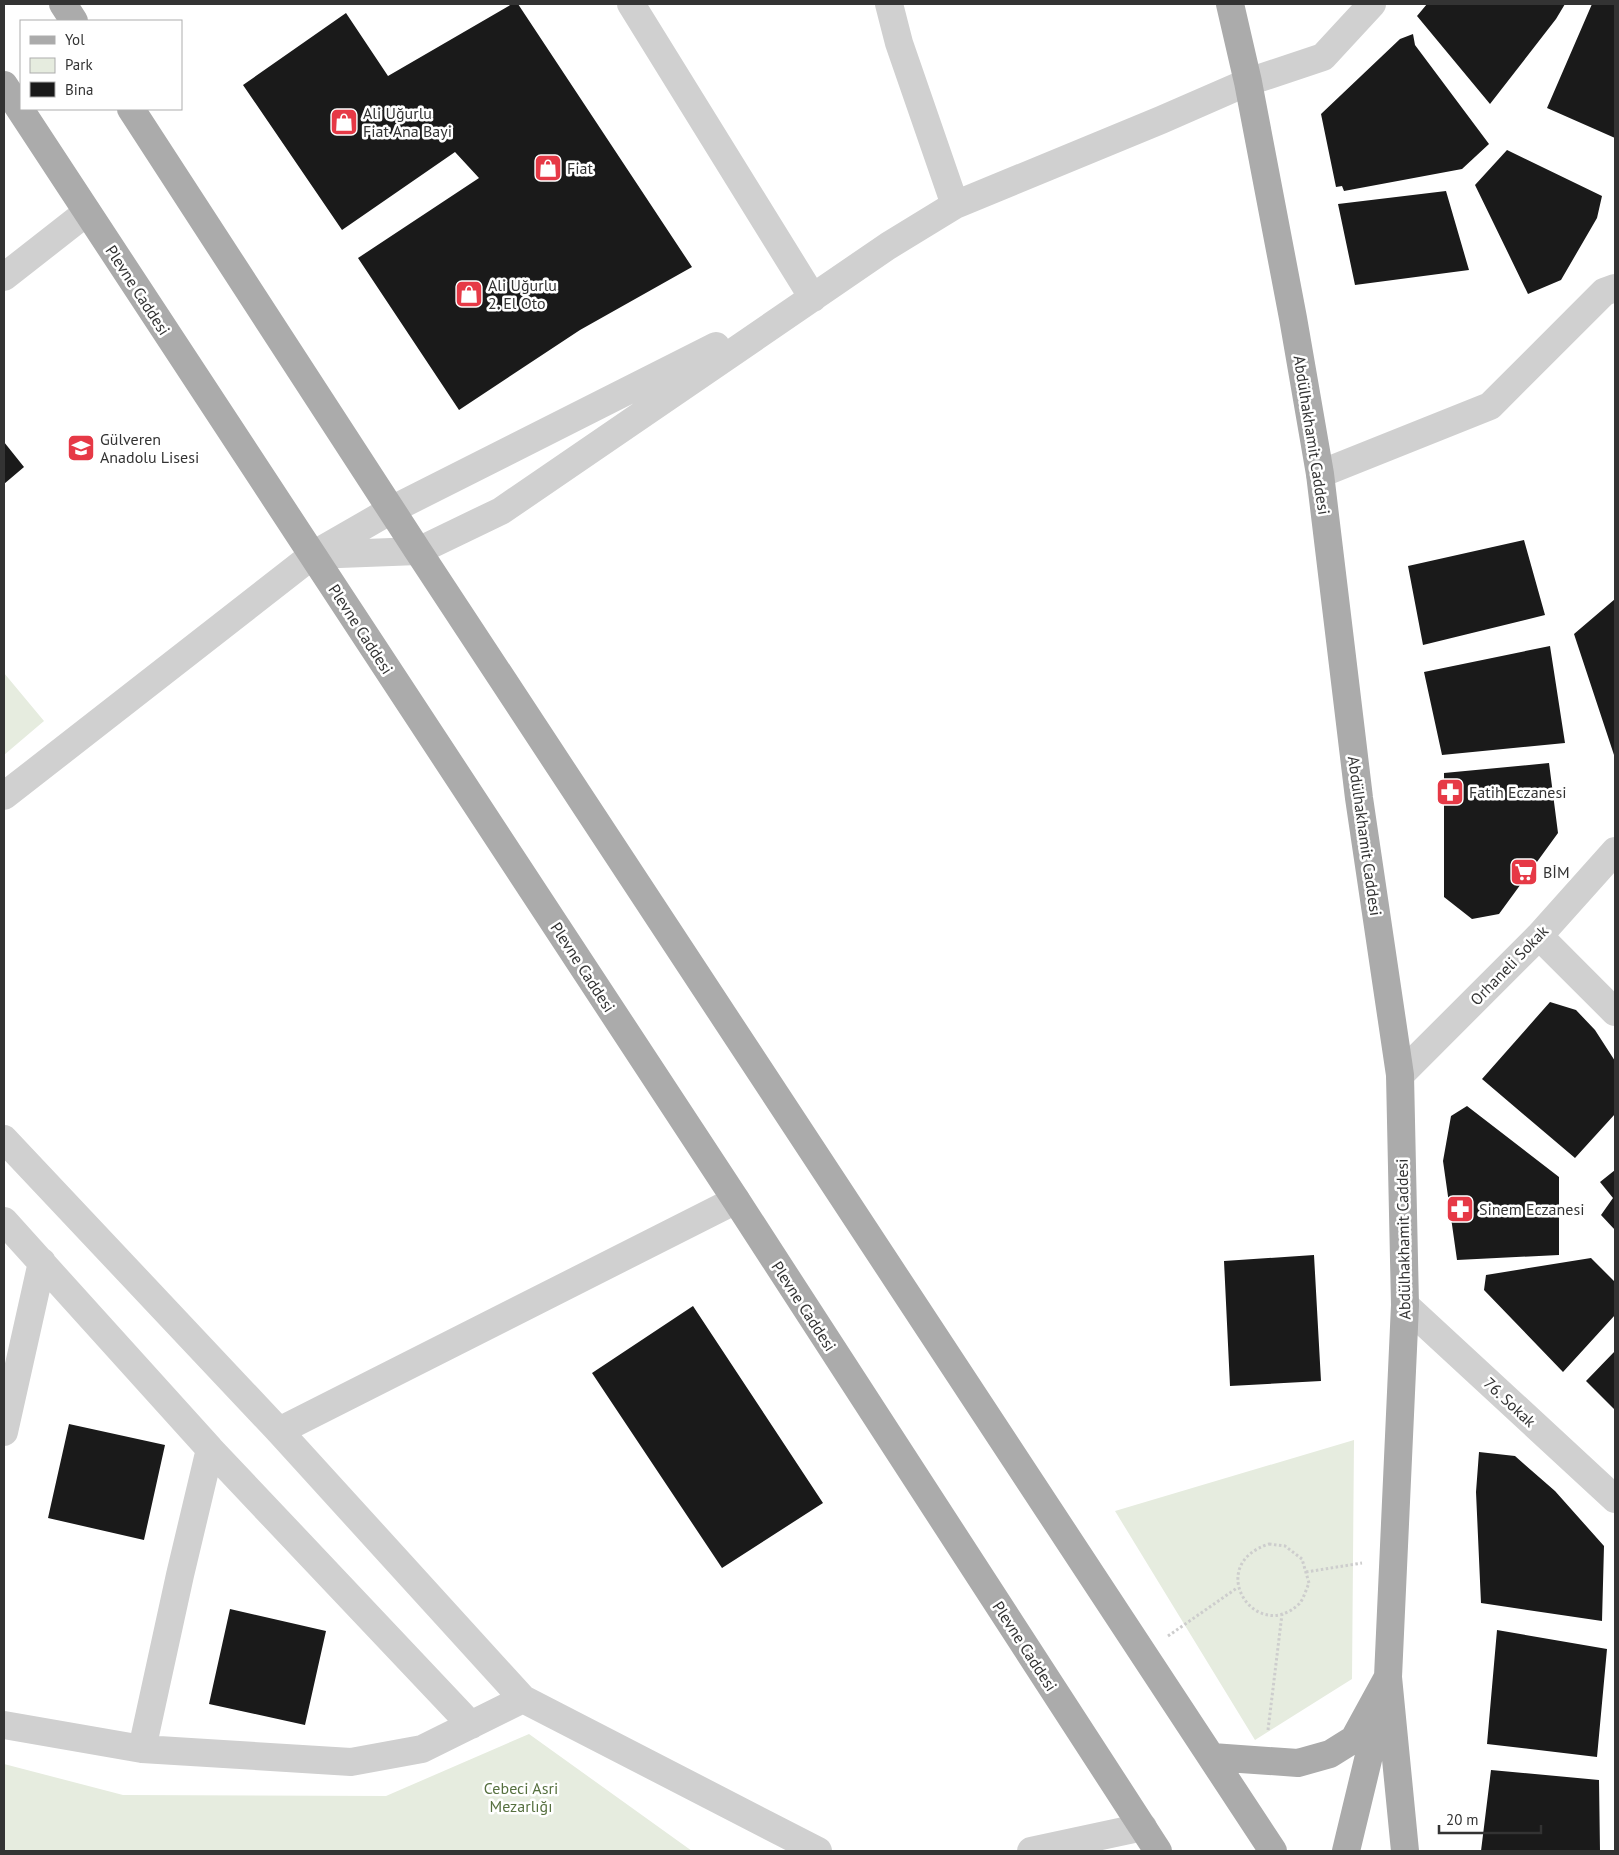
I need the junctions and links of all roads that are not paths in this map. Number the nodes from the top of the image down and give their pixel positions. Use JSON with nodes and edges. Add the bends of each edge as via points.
{"nodes":[{"id":1,"x":63,"y":4,"type":"edge"},
{"id":2,"x":631,"y":4,"type":"edge"},
{"id":3,"x":890,"y":4,"type":"edge"},
{"id":4,"x":1230,"y":4,"type":"edge"},
{"id":5,"x":1372,"y":4,"type":"edge"},
{"id":6,"x":73,"y":20,"type":"edge"},
{"id":7,"x":1248,"y":82,"type":"junction"},
{"id":8,"x":4,"y":85,"type":"edge"},
{"id":9,"x":20,"y":109,"type":"edge"},
{"id":10,"x":20,"y":110,"type":"edge"},
{"id":11,"x":132,"y":110,"type":"edge"},
{"id":12,"x":955,"y":205,"type":"junction"},
{"id":13,"x":87,"y":212,"type":"junction"},
{"id":14,"x":1615,"y":266,"type":"edge"},
{"id":15,"x":4,"y":277,"type":"edge"},
{"id":16,"x":1609,"y":290,"type":"edge"},
{"id":17,"x":813,"y":298,"type":"junction"},
{"id":18,"x":1320,"y":474,"type":"junction"},
{"id":19,"x":391,"y":510,"type":"junction"},
{"id":20,"x":418,"y":551,"type":"junction"},
{"id":21,"x":312,"y":555,"type":"junction"},
{"id":22,"x":4,"y":796,"type":"edge"},
{"id":23,"x":1615,"y":851,"type":"edge"},
{"id":24,"x":1539,"y":936,"type":"junction"},
{"id":25,"x":1615,"y":1012,"type":"edge"},
{"id":26,"x":1400,"y":1075,"type":"junction"},
{"id":27,"x":4,"y":1139,"type":"edge"},
{"id":28,"x":736,"y":1200,"type":"junction"},
{"id":29,"x":4,"y":1221,"type":"edge"},
{"id":30,"x":42,"y":1262,"type":"junction"},
{"id":31,"x":1405,"y":1305,"type":"junction"},
{"id":32,"x":279,"y":1431,"type":"junction"},
{"id":33,"x":4,"y":1432,"type":"edge"},
{"id":34,"x":210,"y":1448,"type":"junction"},
{"id":35,"x":1615,"y":1499,"type":"edge"},
{"id":36,"x":1388,"y":1677,"type":"junction"},
{"id":37,"x":523,"y":1699,"type":"junction"},
{"id":38,"x":4,"y":1725,"type":"edge"},
{"id":39,"x":471,"y":1725,"type":"junction"},
{"id":40,"x":142,"y":1750,"type":"junction"},
{"id":41,"x":1212,"y":1757,"type":"junction"},
{"id":42,"x":1142,"y":1827,"type":"junction"},
{"id":43,"x":818,"y":1851,"type":"edge"},
{"id":44,"x":1032,"y":1851,"type":"edge"},
{"id":45,"x":1158,"y":1851,"type":"edge"},
{"id":46,"x":1274,"y":1851,"type":"edge"},
{"id":47,"x":1346,"y":1851,"type":"edge"},
{"id":48,"x":1405,"y":1851,"type":"edge"}],
"edges":[{"from":1,"to":6,"type":"main road"},
{"from":2,"to":17,"type":"street"},
{"from":3,"to":12,"type":"street","via":[[899,44]]},
{"from":4,"to":7,"type":"main road","name":"Abdülhakhamit Caddesi"},
{"from":5,"to":7,"type":"street","via":[[1323,57]]},
{"from":7,"to":12,"type":"street"},
{"from":7,"to":18,"type":"main road","name":"Abdülhakhamit Caddesi"},
{"from":8,"to":9,"type":"main road","name":"Plevne Caddesi"},
{"from":10,"to":13,"type":"main road","name":"Plevne Caddesi"},
{"from":11,"to":19,"type":"main road"},
{"from":12,"to":17,"type":"street"},
{"from":13,"to":15,"type":"street"},
{"from":13,"to":21,"type":"main road","name":"Plevne Caddesi"},
{"from":14,"to":16,"type":"street"},
{"from":16,"to":18,"type":"street","via":[[1490,406]]},
{"from":17,"to":19,"type":"street"},
{"from":17,"to":20,"type":"street","via":[[501,510]]},
{"from":18,"to":26,"type":"main road","name":"Abdülhakhamit Caddesi","via":[[1359,798]]},
{"from":19,"to":20,"type":"main road"},
{"from":19,"to":21,"type":"street"},
{"from":20,"to":21,"type":"street"},
{"from":20,"to":41,"type":"main road"},
{"from":21,"to":22,"type":"street"},
{"from":21,"to":28,"type":"main road","name":"Plevne Caddesi"},
{"from":23,"to":24,"type":"street","name":"Orhaneli Sokak"},
{"from":24,"to":25,"type":"street"},
{"from":24,"to":26,"type":"street","name":"Orhaneli Sokak"},
{"from":26,"to":31,"type":"main road","name":"Abdülhakhamit Caddesi"},
{"from":27,"to":32,"type":"street"},
{"from":28,"to":32,"type":"street"},
{"from":28,"to":42,"type":"main road","name":"Plevne Caddesi"},
{"from":29,"to":30,"type":"street"},
{"from":30,"to":33,"type":"street"},
{"from":30,"to":34,"type":"street"},
{"from":31,"to":35,"type":"street","name":"76. Sokak"},
{"from":31,"to":36,"type":"main road","name":"Abdülhakhamit Caddesi"},
{"from":32,"to":37,"type":"street"},
{"from":34,"to":39,"type":"street"},
{"from":34,"to":40,"type":"street"},
{"from":36,"to":41,"type":"main road","via":[[1354,1739],[1330,1754],[1298,1763]]},
{"from":36,"to":47,"type":"main road"},
{"from":36,"to":48,"type":"main road"},
{"from":37,"to":39,"type":"street"},
{"from":37,"to":43,"type":"street"},
{"from":38,"to":40,"type":"street"},
{"from":39,"to":40,"type":"street","via":[[422,1749],[351,1762]]},
{"from":41,"to":46,"type":"main road"},
{"from":42,"to":44,"type":"street"},
{"from":42,"to":45,"type":"main road","name":"Plevne Caddesi"}]}
